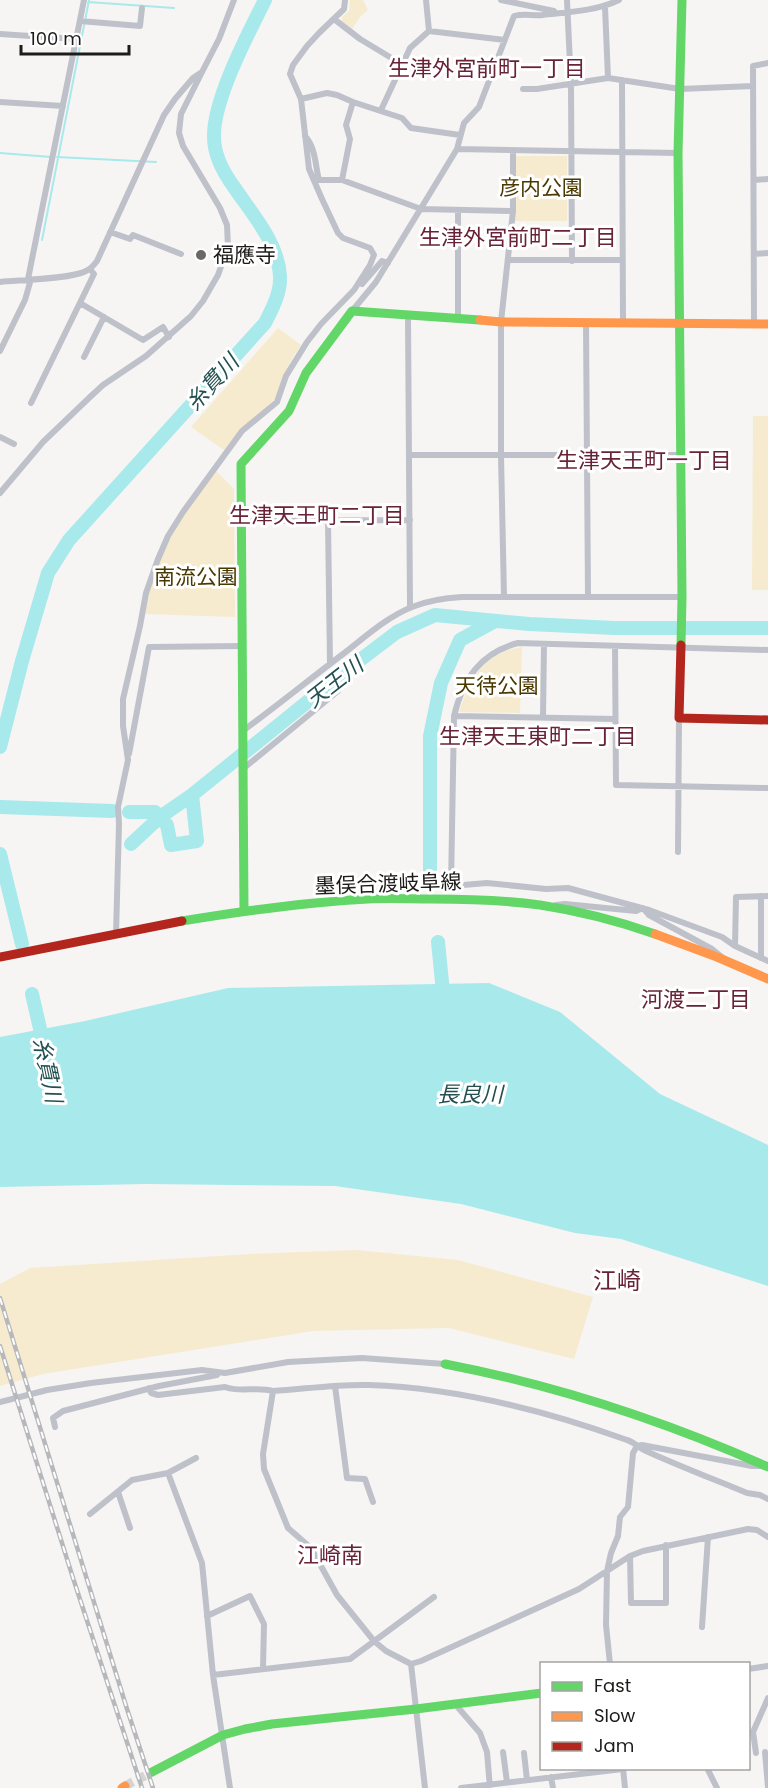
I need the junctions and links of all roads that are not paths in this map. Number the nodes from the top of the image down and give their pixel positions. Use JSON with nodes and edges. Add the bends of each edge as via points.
{"nodes":[{"id":1,"x":84,"y":0,"type":"edge"},
{"id":2,"x":234,"y":0,"type":"edge"},
{"id":3,"x":345,"y":0,"type":"edge"},
{"id":4,"x":426,"y":0,"type":"edge"},
{"id":5,"x":501,"y":0,"type":"edge"},
{"id":6,"x":567,"y":0,"type":"edge"},
{"id":7,"x":620,"y":0,"type":"edge"},
{"id":8,"x":682,"y":0,"type":"edge"},
{"id":9,"x":605,"y":7,"type":"junction"},
{"id":10,"x":142,"y":8,"type":"dead end"},
{"id":11,"x":556,"y":12,"type":"junction"},
{"id":12,"x":568,"y":12,"type":"junction"},
{"id":13,"x":334,"y":19,"type":"junction"},
{"id":14,"x":80,"y":21,"type":"junction"},
{"id":15,"x":429,"y":31,"type":"junction"},
{"id":16,"x":0,"y":34,"type":"edge"},
{"id":17,"x":77,"y":39,"type":"junction"},
{"id":18,"x":505,"y":40,"type":"junction"},
{"id":19,"x":768,"y":63,"type":"edge"},
{"id":20,"x":403,"y":65,"type":"junction"},
{"id":21,"x":202,"y":72,"type":"junction"},
{"id":22,"x":608,"y":78,"type":"junction"},
{"id":23,"x":622,"y":80,"type":"junction"},
{"id":24,"x":571,"y":85,"type":"junction"},
{"id":25,"x":753,"y":86,"type":"junction"},
{"id":26,"x":524,"y":89,"type":"dead end"},
{"id":27,"x":680,"y":89,"type":"junction"},
{"id":28,"x":301,"y":99,"type":"junction"},
{"id":29,"x":0,"y":102,"type":"edge"},
{"id":30,"x":353,"y":102,"type":"junction"},
{"id":31,"x":63,"y":106,"type":"junction"},
{"id":32,"x":381,"y":110,"type":"junction"},
{"id":33,"x":459,"y":135,"type":"junction"},
{"id":34,"x":304,"y":136,"type":"junction"},
{"id":35,"x":457,"y":149,"type":"junction"},
{"id":36,"x":513,"y":151,"type":"junction"},
{"id":37,"x":571,"y":152,"type":"junction"},
{"id":38,"x":622,"y":153,"type":"junction"},
{"id":39,"x":678,"y":153,"type":"junction"},
{"id":40,"x":768,"y":179,"type":"edge"},
{"id":41,"x":342,"y":180,"type":"junction"},
{"id":42,"x":754,"y":180,"type":"junction"},
{"id":43,"x":421,"y":209,"type":"junction"},
{"id":44,"x":458,"y":210,"type":"junction"},
{"id":45,"x":513,"y":211,"type":"junction"},
{"id":46,"x":110,"y":232,"type":"junction"},
{"id":47,"x":768,"y":253,"type":"edge"},
{"id":48,"x":181,"y":254,"type":"dead end"},
{"id":49,"x":754,"y":254,"type":"junction"},
{"id":50,"x":508,"y":260,"type":"junction"},
{"id":51,"x":622,"y":260,"type":"junction"},
{"id":52,"x":572,"y":261,"type":"junction"},
{"id":53,"x":388,"y":263,"type":"junction"},
{"id":54,"x":90,"y":269,"type":"junction"},
{"id":55,"x":29,"y":279,"type":"junction"},
{"id":56,"x":0,"y":282,"type":"edge"},
{"id":57,"x":354,"y":290,"type":"junction"},
{"id":58,"x":80,"y":303,"type":"junction"},
{"id":59,"x":352,"y":311,"type":"junction"},
{"id":60,"x":408,"y":316,"type":"junction"},
{"id":61,"x":104,"y":317,"type":"junction"},
{"id":62,"x":458,"y":319,"type":"junction"},
{"id":63,"x":501,"y":322,"type":"junction"},
{"id":64,"x":586,"y":323,"type":"junction"},
{"id":65,"x":623,"y":323,"type":"junction"},
{"id":66,"x":680,"y":323,"type":"junction"},
{"id":67,"x":754,"y":324,"type":"junction"},
{"id":68,"x":768,"y":324,"type":"edge"},
{"id":69,"x":169,"y":336,"type":"junction"},
{"id":70,"x":3,"y":341,"type":"edge"},
{"id":71,"x":0,"y":351,"type":"edge"},
{"id":72,"x":84,"y":357,"type":"dead end"},
{"id":73,"x":31,"y":403,"type":"dead end"},
{"id":74,"x":0,"y":437,"type":"edge"},
{"id":75,"x":14,"y":444,"type":"dead end"},
{"id":76,"x":410,"y":455,"type":"junction"},
{"id":77,"x":681,"y":455,"type":"junction"},
{"id":78,"x":501,"y":456,"type":"junction"},
{"id":79,"x":588,"y":456,"type":"junction"},
{"id":80,"x":0,"y":493,"type":"edge"},
{"id":81,"x":410,"y":520,"type":"junction"},
{"id":82,"x":242,"y":521,"type":"junction"},
{"id":83,"x":328,"y":521,"type":"junction"},
{"id":84,"x":504,"y":596,"type":"junction"},
{"id":85,"x":588,"y":597,"type":"junction"},
{"id":86,"x":682,"y":600,"type":"junction"},
{"id":87,"x":410,"y":608,"type":"junction"},
{"id":88,"x":544,"y":644,"type":"junction"},
{"id":89,"x":243,"y":646,"type":"junction"},
{"id":90,"x":615,"y":646,"type":"junction"},
{"id":91,"x":681,"y":646,"type":"junction"},
{"id":92,"x":768,"y":650,"type":"edge"},
{"id":93,"x":330,"y":664,"type":"junction"},
{"id":94,"x":338,"y":691,"type":"dead end"},
{"id":95,"x":454,"y":716,"type":"junction"},
{"id":96,"x":543,"y":717,"type":"junction"},
{"id":97,"x":679,"y":718,"type":"junction"},
{"id":98,"x":615,"y":719,"type":"junction"},
{"id":99,"x":768,"y":720,"type":"edge"},
{"id":100,"x":244,"y":732,"type":"junction"},
{"id":101,"x":128,"y":760,"type":"junction"},
{"id":102,"x":244,"y":764,"type":"junction"},
{"id":103,"x":678,"y":786,"type":"junction"},
{"id":104,"x":768,"y":788,"type":"edge"},
{"id":105,"x":678,"y":852,"type":"dead end"},
{"id":106,"x":451,"y":886,"type":"junction"},
{"id":107,"x":765,"y":896,"type":"edge"},
{"id":108,"x":342,"y":901,"type":"junction"},
{"id":109,"x":549,"y":907,"type":"junction"},
{"id":110,"x":643,"y":908,"type":"junction"},
{"id":111,"x":244,"y":911,"type":"junction"},
{"id":112,"x":116,"y":934,"type":"junction"},
{"id":113,"x":735,"y":946,"type":"junction"},
{"id":114,"x":0,"y":957,"type":"edge"},
{"id":115,"x":765,"y":959,"type":"edge"},
{"id":116,"x":724,"y":960,"type":"junction"},
{"id":117,"x":768,"y":979,"type":"edge"},
{"id":118,"x":445,"y":1364,"type":"joint"},
{"id":119,"x":225,"y":1373,"type":"junction"},
{"id":120,"x":335,"y":1386,"type":"junction"},
{"id":121,"x":149,"y":1388,"type":"junction"},
{"id":122,"x":273,"y":1391,"type":"junction"},
{"id":123,"x":0,"y":1402,"type":"edge"},
{"id":124,"x":55,"y":1426,"type":"dead end"},
{"id":125,"x":637,"y":1446,"type":"junction"},
{"id":126,"x":196,"y":1458,"type":"dead end"},
{"id":127,"x":767,"y":1466,"type":"edge"},
{"id":128,"x":168,"y":1473,"type":"junction"},
{"id":129,"x":118,"y":1492,"type":"junction"},
{"id":130,"x":768,"y":1499,"type":"edge"},
{"id":131,"x":373,"y":1502,"type":"dead end"},
{"id":132,"x":90,"y":1514,"type":"dead end"},
{"id":133,"x":130,"y":1528,"type":"dead end"},
{"id":134,"x":767,"y":1534,"type":"edge"},
{"id":135,"x":708,"y":1537,"type":"junction"},
{"id":136,"x":666,"y":1545,"type":"junction"},
{"id":137,"x":630,"y":1556,"type":"junction"},
{"id":138,"x":607,"y":1571,"type":"junction"},
{"id":139,"x":434,"y":1597,"type":"dead end"},
{"id":140,"x":207,"y":1616,"type":"junction"},
{"id":141,"x":702,"y":1627,"type":"dead end"},
{"id":142,"x":374,"y":1641,"type":"junction"},
{"id":143,"x":610,"y":1662,"type":"edge"},
{"id":144,"x":411,"y":1664,"type":"junction"},
{"id":145,"x":768,"y":1666,"type":"edge"},
{"id":146,"x":263,"y":1669,"type":"junction"},
{"id":147,"x":750,"y":1669,"type":"edge"},
{"id":148,"x":213,"y":1675,"type":"junction"},
{"id":149,"x":540,"y":1693,"type":"edge"},
{"id":150,"x":768,"y":1698,"type":"edge"},
{"id":151,"x":455,"y":1704,"type":"junction"},
{"id":152,"x":416,"y":1709,"type":"junction"},
{"id":153,"x":223,"y":1735,"type":"junction"},
{"id":154,"x":766,"y":1751,"type":"edge"},
{"id":155,"x":503,"y":1752,"type":"dead end"},
{"id":156,"x":524,"y":1753,"type":"dead end"},
{"id":157,"x":752,"y":1753,"type":"edge"},
{"id":158,"x":614,"y":1770,"type":"edge"},
{"id":159,"x":623,"y":1770,"type":"edge"},
{"id":160,"x":708,"y":1770,"type":"edge"},
{"id":161,"x":152,"y":1772,"type":"tunnel mouth"},
{"id":162,"x":551,"y":1777,"type":"junction"},
{"id":163,"x":528,"y":1780,"type":"junction"},
{"id":164,"x":507,"y":1782,"type":"junction"},
{"id":165,"x":490,"y":1786,"type":"edge"},
{"id":166,"x":230,"y":1788,"type":"edge"},
{"id":167,"x":426,"y":1788,"type":"edge"},
{"id":168,"x":461,"y":1788,"type":"edge"},
{"id":169,"x":553,"y":1788,"type":"edge"},
{"id":170,"x":625,"y":1788,"type":"edge"},
{"id":171,"x":717,"y":1788,"type":"edge"},
{"id":172,"x":768,"y":1788,"type":"edge"}],
"edges":[{"from":1,"to":14,"type":"street"},
{"from":2,"to":21,"type":"street"},
{"from":3,"to":13,"type":"street","via":[[344,9]]},
{"from":4,"to":15,"type":"street"},
{"from":5,"to":11,"type":"street"},
{"from":6,"to":12,"type":"street"},
{"from":7,"to":9,"type":"street"},
{"from":8,"to":27,"type":"street"},
{"from":9,"to":12,"type":"street"},
{"from":9,"to":22,"type":"street"},
{"from":10,"to":14,"type":"street","via":[[140,26]]},
{"from":11,"to":12,"type":"street"},
{"from":11,"to":18,"type":"street","via":[[514,16]]},
{"from":12,"to":24,"type":"street"},
{"from":13,"to":20,"type":"street"},
{"from":13,"to":28,"type":"street","via":[[290,70]]},
{"from":14,"to":17,"type":"street"},
{"from":15,"to":18,"type":"street"},
{"from":15,"to":20,"type":"street","via":[[410,48]]},
{"from":16,"to":17,"type":"street"},
{"from":17,"to":31,"type":"street"},
{"from":18,"to":33,"type":"street","via":[[479,107]]},
{"from":19,"to":25,"type":"street","via":[[753,66]]},
{"from":20,"to":32,"type":"street"},
{"from":21,"to":46,"type":"street","via":[[164,115]]},
{"from":21,"to":69,"type":"street","via":[[181,114],[179,133],[220,208],[227,225],[228,247],[203,301]]},
{"from":22,"to":23,"type":"street"},
{"from":22,"to":24,"type":"street"},
{"from":23,"to":27,"type":"street"},
{"from":23,"to":38,"type":"street"},
{"from":24,"to":26,"type":"street"},
{"from":24,"to":37,"type":"street"},
{"from":25,"to":27,"type":"street"},
{"from":25,"to":42,"type":"street"},
{"from":27,"to":39,"type":"street"},
{"from":28,"to":30,"type":"street","via":[[327,93]]},
{"from":28,"to":34,"type":"street"},
{"from":29,"to":31,"type":"street"},
{"from":30,"to":32,"type":"street"},
{"from":30,"to":41,"type":"street","via":[[346,125],[350,139]]},
{"from":31,"to":55,"type":"street"},
{"from":32,"to":33,"type":"street","via":[[402,118],[411,128]]},
{"from":33,"to":35,"type":"street"},
{"from":34,"to":41,"type":"street","via":[[311,143],[319,180]]},
{"from":34,"to":57,"type":"street","via":[[314,183],[338,233],[370,248],[374,255]]},
{"from":35,"to":36,"type":"street"},
{"from":35,"to":43,"type":"street"},
{"from":36,"to":37,"type":"street"},
{"from":36,"to":45,"type":"street"},
{"from":37,"to":38,"type":"street"},
{"from":37,"to":52,"type":"street"},
{"from":38,"to":39,"type":"street"},
{"from":38,"to":51,"type":"street"},
{"from":39,"to":66,"type":"street"},
{"from":40,"to":42,"type":"street"},
{"from":41,"to":43,"type":"street"},
{"from":42,"to":49,"type":"street"},
{"from":43,"to":44,"type":"street"},
{"from":43,"to":53,"type":"street"},
{"from":44,"to":45,"type":"street"},
{"from":44,"to":62,"type":"street"},
{"from":45,"to":50,"type":"street"},
{"from":46,"to":48,"type":"street","via":[[130,239],[133,235]]},
{"from":46,"to":54,"type":"street"},
{"from":47,"to":49,"type":"street"},
{"from":49,"to":67,"type":"street"},
{"from":50,"to":52,"type":"street"},
{"from":50,"to":63,"type":"street"},
{"from":51,"to":52,"type":"street"},
{"from":51,"to":65,"type":"street"},
{"from":53,"to":57,"type":"street","via":[[382,261]]},
{"from":53,"to":59,"type":"street"},
{"from":54,"to":55,"type":"street","via":[[72,275]]},
{"from":54,"to":58,"type":"street","via":[[94,274]]},
{"from":55,"to":56,"type":"street"},
{"from":55,"to":70,"type":"street","via":[[25,300]]},
{"from":57,"to":101,"type":"street","via":[[307,342],[286,376],[277,402],[242,431],[168,536],[146,593],[123,699]]},
{"from":58,"to":61,"type":"street"},
{"from":58,"to":73,"type":"street"},
{"from":59,"to":60,"type":"street"},
{"from":59,"to":82,"type":"street","via":[[306,373],[289,411],[241,464]]},
{"from":60,"to":62,"type":"street"},
{"from":60,"to":76,"type":"street"},
{"from":61,"to":69,"type":"street","via":[[143,340],[163,327]]},
{"from":61,"to":72,"type":"street"},
{"from":62,"to":63,"type":"street"},
{"from":63,"to":64,"type":"street"},
{"from":63,"to":78,"type":"street"},
{"from":64,"to":65,"type":"street"},
{"from":64,"to":79,"type":"street"},
{"from":65,"to":66,"type":"street"},
{"from":66,"to":67,"type":"street"},
{"from":66,"to":77,"type":"street"},
{"from":67,"to":68,"type":"street"},
{"from":69,"to":80,"type":"street","via":[[90,397],[43,442]]},
{"from":70,"to":71,"type":"street"},
{"from":74,"to":75,"type":"street"},
{"from":76,"to":78,"type":"street"},
{"from":76,"to":81,"type":"street"},
{"from":77,"to":79,"type":"street"},
{"from":77,"to":86,"type":"street"},
{"from":78,"to":79,"type":"street"},
{"from":78,"to":84,"type":"street"},
{"from":79,"to":85,"type":"street"},
{"from":81,"to":83,"type":"street"},
{"from":81,"to":87,"type":"street"},
{"from":82,"to":83,"type":"street"},
{"from":82,"to":89,"type":"street"},
{"from":83,"to":93,"type":"street"},
{"from":84,"to":85,"type":"street"},
{"from":84,"to":87,"type":"street","via":[[438,598]]},
{"from":85,"to":86,"type":"street"},
{"from":86,"to":91,"type":"street"},
{"from":87,"to":93,"type":"street"},
{"from":88,"to":90,"type":"street"},
{"from":88,"to":95,"type":"street","via":[[507,646],[485,659],[470,675]]},
{"from":88,"to":96,"type":"street"},
{"from":89,"to":100,"type":"street"},
{"from":89,"to":101,"type":"street","via":[[149,647]]},
{"from":90,"to":91,"type":"street"},
{"from":90,"to":98,"type":"street"},
{"from":91,"to":92,"type":"street"},
{"from":91,"to":97,"type":"street"},
{"from":93,"to":100,"type":"street"},
{"from":94,"to":102,"type":"street"},
{"from":95,"to":96,"type":"street"},
{"from":95,"to":106,"type":"street"},
{"from":96,"to":98,"type":"street"},
{"from":97,"to":99,"type":"street"},
{"from":97,"to":103,"type":"street"},
{"from":98,"to":103,"type":"street","via":[[616,785]]},
{"from":100,"to":102,"type":"street"},
{"from":101,"to":112,"type":"street","via":[[118,807]]},
{"from":102,"to":111,"type":"street"},
{"from":103,"to":104,"type":"street"},
{"from":103,"to":105,"type":"street"},
{"from":106,"to":108,"type":"street","via":[[384,891]]},
{"from":106,"to":110,"type":"street","via":[[487,883],[568,888]]},
{"from":107,"to":113,"type":"street","via":[[736,897]]},
{"from":107,"to":115,"type":"street"},
{"from":108,"to":109,"type":"street","name":"墨俣合渡岐阜線","via":[[488,900]]},
{"from":108,"to":111,"type":"street","name":"墨俣合渡岐阜線"},
{"from":109,"to":110,"type":"street","via":[[566,904],[636,911]]},
{"from":109,"to":116,"type":"street","name":"墨俣合渡岐阜線","via":[[633,927]]},
{"from":110,"to":113,"type":"street","via":[[722,936]]},
{"from":110,"to":116,"type":"street"},
{"from":111,"to":112,"type":"street","name":"墨俣合渡岐阜線"},
{"from":112,"to":114,"type":"street","name":"墨俣合渡岐阜線"},
{"from":113,"to":115,"type":"street"},
{"from":116,"to":117,"type":"street","name":"墨俣合渡岐阜線"},
{"from":118,"to":119,"type":"street","via":[[326,1360]]},
{"from":118,"to":127,"type":"street","via":[[600,1402]]},
{"from":119,"to":121,"type":"street"},
{"from":119,"to":123,"type":"street","via":[[202,1370],[91,1383]]},
{"from":120,"to":122,"type":"street"},
{"from":120,"to":125,"type":"street","via":[[416,1388],[471,1397],[568,1421]]},
{"from":120,"to":131,"type":"street","via":[[347,1478],[365,1479]]},
{"from":121,"to":122,"type":"street","via":[[159,1395],[225,1387],[235,1391]]},
{"from":121,"to":124,"type":"street","via":[[63,1411],[53,1418]]},
{"from":122,"to":142,"type":"street","via":[[264,1469],[288,1528],[311,1548],[337,1595]]},
{"from":125,"to":127,"type":"street"},
{"from":125,"to":130,"type":"street"},
{"from":125,"to":138,"type":"street","via":[[628,1506],[620,1517]]},
{"from":126,"to":128,"type":"street"},
{"from":128,"to":129,"type":"street","via":[[132,1480]]},
{"from":128,"to":140,"type":"street","via":[[202,1563]]},
{"from":129,"to":132,"type":"street"},
{"from":129,"to":133,"type":"street"},
{"from":134,"to":135,"type":"street","via":[[748,1529]]},
{"from":135,"to":136,"type":"street"},
{"from":135,"to":141,"type":"street"},
{"from":136,"to":137,"type":"street"},
{"from":136,"to":137,"type":"street","via":[[666,1603],[631,1602]]},
{"from":137,"to":138,"type":"street"},
{"from":138,"to":143,"type":"street"},
{"from":138,"to":144,"type":"street","via":[[579,1589]]},
{"from":139,"to":142,"type":"street"},
{"from":140,"to":146,"type":"street","via":[[250,1596],[264,1624]]},
{"from":140,"to":148,"type":"street"},
{"from":142,"to":144,"type":"street"},
{"from":142,"to":146,"type":"street","via":[[350,1659]]},
{"from":144,"to":152,"type":"street"},
{"from":145,"to":147,"type":"street"},
{"from":146,"to":148,"type":"street"},
{"from":148,"to":153,"type":"street"},
{"from":149,"to":151,"type":"street"},
{"from":150,"to":157,"type":"street","via":[[753,1732]]},
{"from":151,"to":152,"type":"street"},
{"from":151,"to":165,"type":"street","via":[[480,1733],[487,1752]]},
{"from":152,"to":153,"type":"street","via":[[272,1724]]},
{"from":152,"to":167,"type":"street"},
{"from":153,"to":161,"type":"street"},
{"from":153,"to":166,"type":"street"},
{"from":154,"to":157,"type":"street"},
{"from":154,"to":172,"type":"street"},
{"from":155,"to":164,"type":"street"},
{"from":156,"to":163,"type":"street"},
{"from":158,"to":162,"type":"street"},
{"from":159,"to":170,"type":"street"},
{"from":160,"to":171,"type":"street"},
{"from":162,"to":163,"type":"street"},
{"from":162,"to":169,"type":"street"},
{"from":163,"to":164,"type":"street"},
{"from":164,"to":165,"type":"street"},
{"from":165,"to":168,"type":"street"}]}
